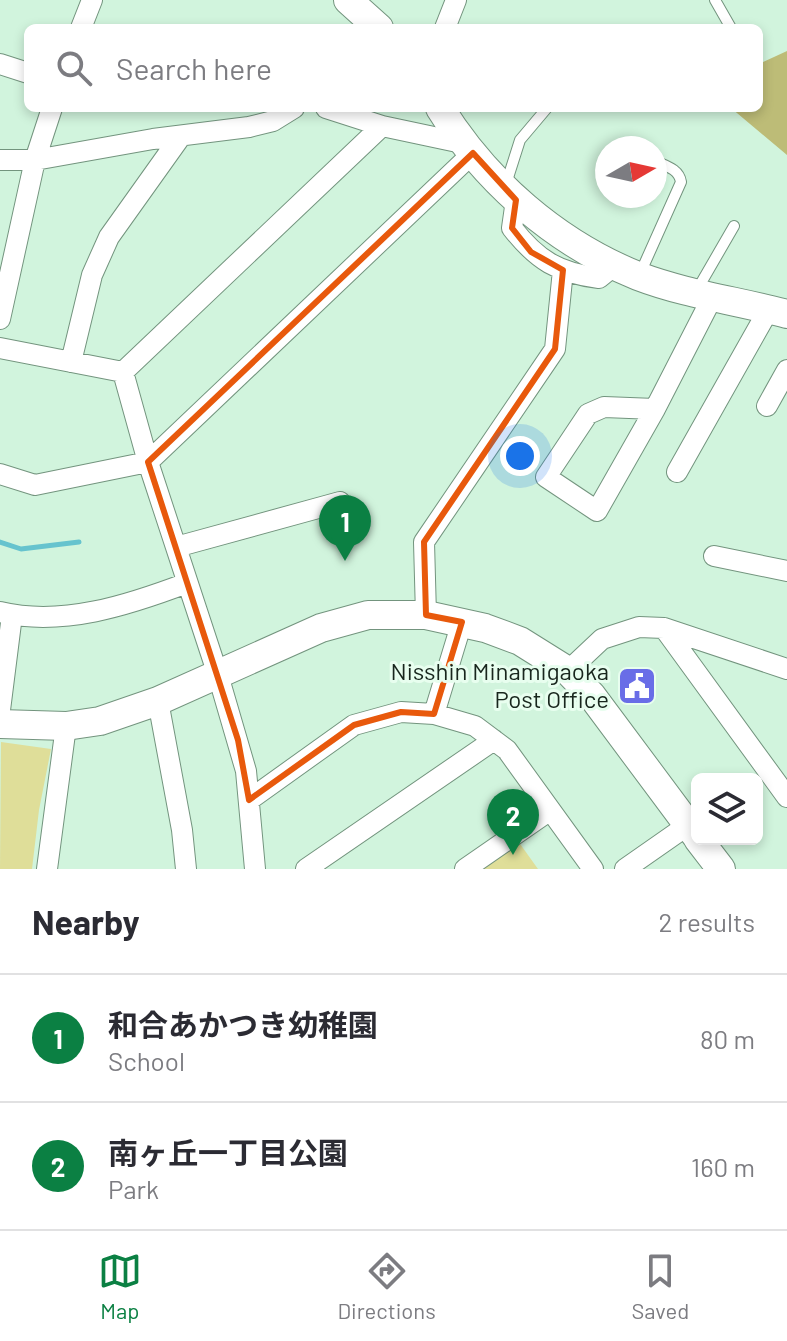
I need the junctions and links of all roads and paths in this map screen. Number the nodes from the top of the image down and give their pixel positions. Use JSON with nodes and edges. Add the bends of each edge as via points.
{"nodes":[{"id":1,"x":92,"y":0,"type":"edge"},
{"id":2,"x":348,"y":0,"type":"edge"},
{"id":3,"x":456,"y":0,"type":"edge"},
{"id":4,"x":715,"y":0,"type":"edge"},
{"id":5,"x":83,"y":24,"type":"edge"},
{"id":6,"x":375,"y":24,"type":"edge"},
{"id":7,"x":447,"y":24,"type":"edge"},
{"id":8,"x":729,"y":24,"type":"edge"},
{"id":9,"x":0,"y":64,"type":"edge"},
{"id":10,"x":24,"y":72,"type":"edge"},
{"id":11,"x":51,"y":112,"type":"edge"},
{"id":12,"x":288,"y":112,"type":"edge"},
{"id":13,"x":338,"y":112,"type":"edge"},
{"id":14,"x":443,"y":112,"type":"edge"},
{"id":15,"x":544,"y":112,"type":"edge"},
{"id":16,"x":382,"y":126,"type":"junction"},
{"id":17,"x":181,"y":136,"type":"junction"},
{"id":18,"x":467,"y":148,"type":"junction"},
{"id":19,"x":0,"y":160,"type":"edge"},
{"id":20,"x":35,"y":160,"type":"junction"},
{"id":21,"x":667,"y":167,"type":"edge"},
{"id":22,"x":510,"y":194,"type":"junction"},
{"id":23,"x":667,"y":205,"type":"edge"},
{"id":24,"x":665,"y":208,"type":"edge"},
{"id":25,"x":734,"y":226,"type":"dead end"},
{"id":26,"x":563,"y":270,"type":"junction"},
{"id":27,"x":627,"y":270,"type":"junction"},
{"id":28,"x":704,"y":294,"type":"junction"},
{"id":29,"x":778,"y":312,"type":"edge"},
{"id":30,"x":0,"y":319,"type":"edge"},
{"id":31,"x":0,"y":348,"type":"edge"},
{"id":32,"x":71,"y":362,"type":"junction"},
{"id":33,"x":787,"y":370,"type":"edge"},
{"id":34,"x":123,"y":372,"type":"junction"},
{"id":35,"x":767,"y":406,"type":"dead end"},
{"id":36,"x":655,"y":409,"type":"junction"},
{"id":37,"x":148,"y":462,"type":"junction"},
{"id":38,"x":677,"y":472,"type":"dead end"},
{"id":39,"x":0,"y":474,"type":"edge"},
{"id":40,"x":340,"y":502,"type":"dead end"},
{"id":41,"x":176,"y":547,"type":"junction"},
{"id":42,"x":714,"y":556,"type":"dead end"},
{"id":43,"x":787,"y":571,"type":"edge"},
{"id":44,"x":187,"y":583,"type":"junction"},
{"id":45,"x":6,"y":614,"type":"edge"},
{"id":46,"x":426,"y":615,"type":"junction"},
{"id":47,"x":462,"y":622,"type":"junction"},
{"id":48,"x":664,"y":628,"type":"junction"},
{"id":49,"x":787,"y":669,"type":"edge"},
{"id":50,"x":568,"y":671,"type":"junction"},
{"id":51,"x":218,"y":675,"type":"junction"},
{"id":52,"x":158,"y":701,"type":"junction"},
{"id":53,"x":0,"y":710,"type":"edge"},
{"id":54,"x":434,"y":714,"type":"junction"},
{"id":55,"x":0,"y":724,"type":"edge"},
{"id":56,"x":66,"y":726,"type":"junction"},
{"id":57,"x":494,"y":740,"type":"junction"},
{"id":58,"x":787,"y":797,"type":"edge"},
{"id":59,"x":249,"y":800,"type":"junction"},
{"id":60,"x":549,"y":811,"type":"junction"},
{"id":61,"x":691,"y":830,"type":"edge"},
{"id":62,"x":691,"y":836,"type":"edge"},
{"id":63,"x":702,"y":845,"type":"edge"},
{"id":64,"x":47,"y":869,"type":"edge"},
{"id":65,"x":186,"y":869,"type":"edge"},
{"id":66,"x":255,"y":869,"type":"edge"},
{"id":67,"x":306,"y":869,"type":"edge"},
{"id":68,"x":465,"y":869,"type":"edge"},
{"id":69,"x":593,"y":869,"type":"edge"},
{"id":70,"x":625,"y":869,"type":"edge"},
{"id":71,"x":721,"y":869,"type":"edge"}],
"edges":[{"from":1,"to":5,"type":"street"},
{"from":2,"to":6,"type":"street"},
{"from":3,"to":7,"type":"street"},
{"from":4,"to":8,"type":"lane"},
{"from":9,"to":10,"type":"street"},
{"from":11,"to":20,"type":"street"},
{"from":12,"to":17,"type":"street","via":[[249,127]]},
{"from":13,"to":16,"type":"street"},
{"from":14,"to":18,"type":"street"},
{"from":15,"to":22,"type":"lane","via":[[520,140]]},
{"from":16,"to":18,"type":"street"},
{"from":16,"to":34,"type":"street"},
{"from":17,"to":20,"type":"street"},
{"from":17,"to":32,"type":"street","via":[[109,237],[92,275]]},
{"from":18,"to":22,"type":"street"},
{"from":18,"to":37,"type":"street"},
{"from":19,"to":20,"type":"street"},
{"from":20,"to":30,"type":"street"},
{"from":21,"to":23,"type":"lane","via":[[681,182]]},
{"from":22,"to":26,"type":"street","via":[[513,229],[531,252]]},
{"from":22,"to":27,"type":"street","via":[[559,233]]},
{"from":24,"to":27,"type":"lane"},
{"from":25,"to":28,"type":"lane"},
{"from":26,"to":27,"type":"street","via":[[599,278]]},
{"from":26,"to":46,"type":"street","via":[[555,349],[424,542]]},
{"from":27,"to":28,"type":"street"},
{"from":28,"to":29,"type":"street"},
{"from":28,"to":36,"type":"street"},
{"from":29,"to":38,"type":"street"},
{"from":31,"to":32,"type":"street"},
{"from":32,"to":34,"type":"street"},
{"from":33,"to":35,"type":"street"},
{"from":34,"to":37,"type":"street"},
{"from":36,"to":36,"type":"street","via":[[597,511],[546,477],[588,414],[604,407]]},
{"from":37,"to":39,"type":"street","via":[[35,485]]},
{"from":37,"to":41,"type":"street"},
{"from":40,"to":41,"type":"street"},
{"from":41,"to":44,"type":"street"},
{"from":42,"to":43,"type":"street"},
{"from":44,"to":45,"type":"street","via":[[130,605],[63,616]]},
{"from":44,"to":51,"type":"street"},
{"from":45,"to":53,"type":"street"},
{"from":46,"to":47,"type":"street"},
{"from":46,"to":51,"type":"street","via":[[368,615],[321,628]]},
{"from":47,"to":50,"type":"street","via":[[520,641]]},
{"from":47,"to":54,"type":"street"},
{"from":48,"to":49,"type":"street"},
{"from":48,"to":50,"type":"street","via":[[639,627],[602,639]]},
{"from":48,"to":58,"type":"street"},
{"from":50,"to":61,"type":"street"},
{"from":51,"to":52,"type":"street"},
{"from":51,"to":59,"type":"street","via":[[246,771]]},
{"from":52,"to":56,"type":"street","via":[[100,721]]},
{"from":52,"to":65,"type":"street"},
{"from":54,"to":57,"type":"street","via":[[475,726]]},
{"from":54,"to":59,"type":"street","via":[[401,712],[354,725]]},
{"from":55,"to":56,"type":"street"},
{"from":56,"to":64,"type":"street"},
{"from":57,"to":60,"type":"street","via":[[507,750]]},
{"from":57,"to":67,"type":"street"},
{"from":59,"to":66,"type":"street"},
{"from":60,"to":68,"type":"street"},
{"from":60,"to":69,"type":"street"},
{"from":62,"to":70,"type":"street"},
{"from":63,"to":71,"type":"street"}]}
